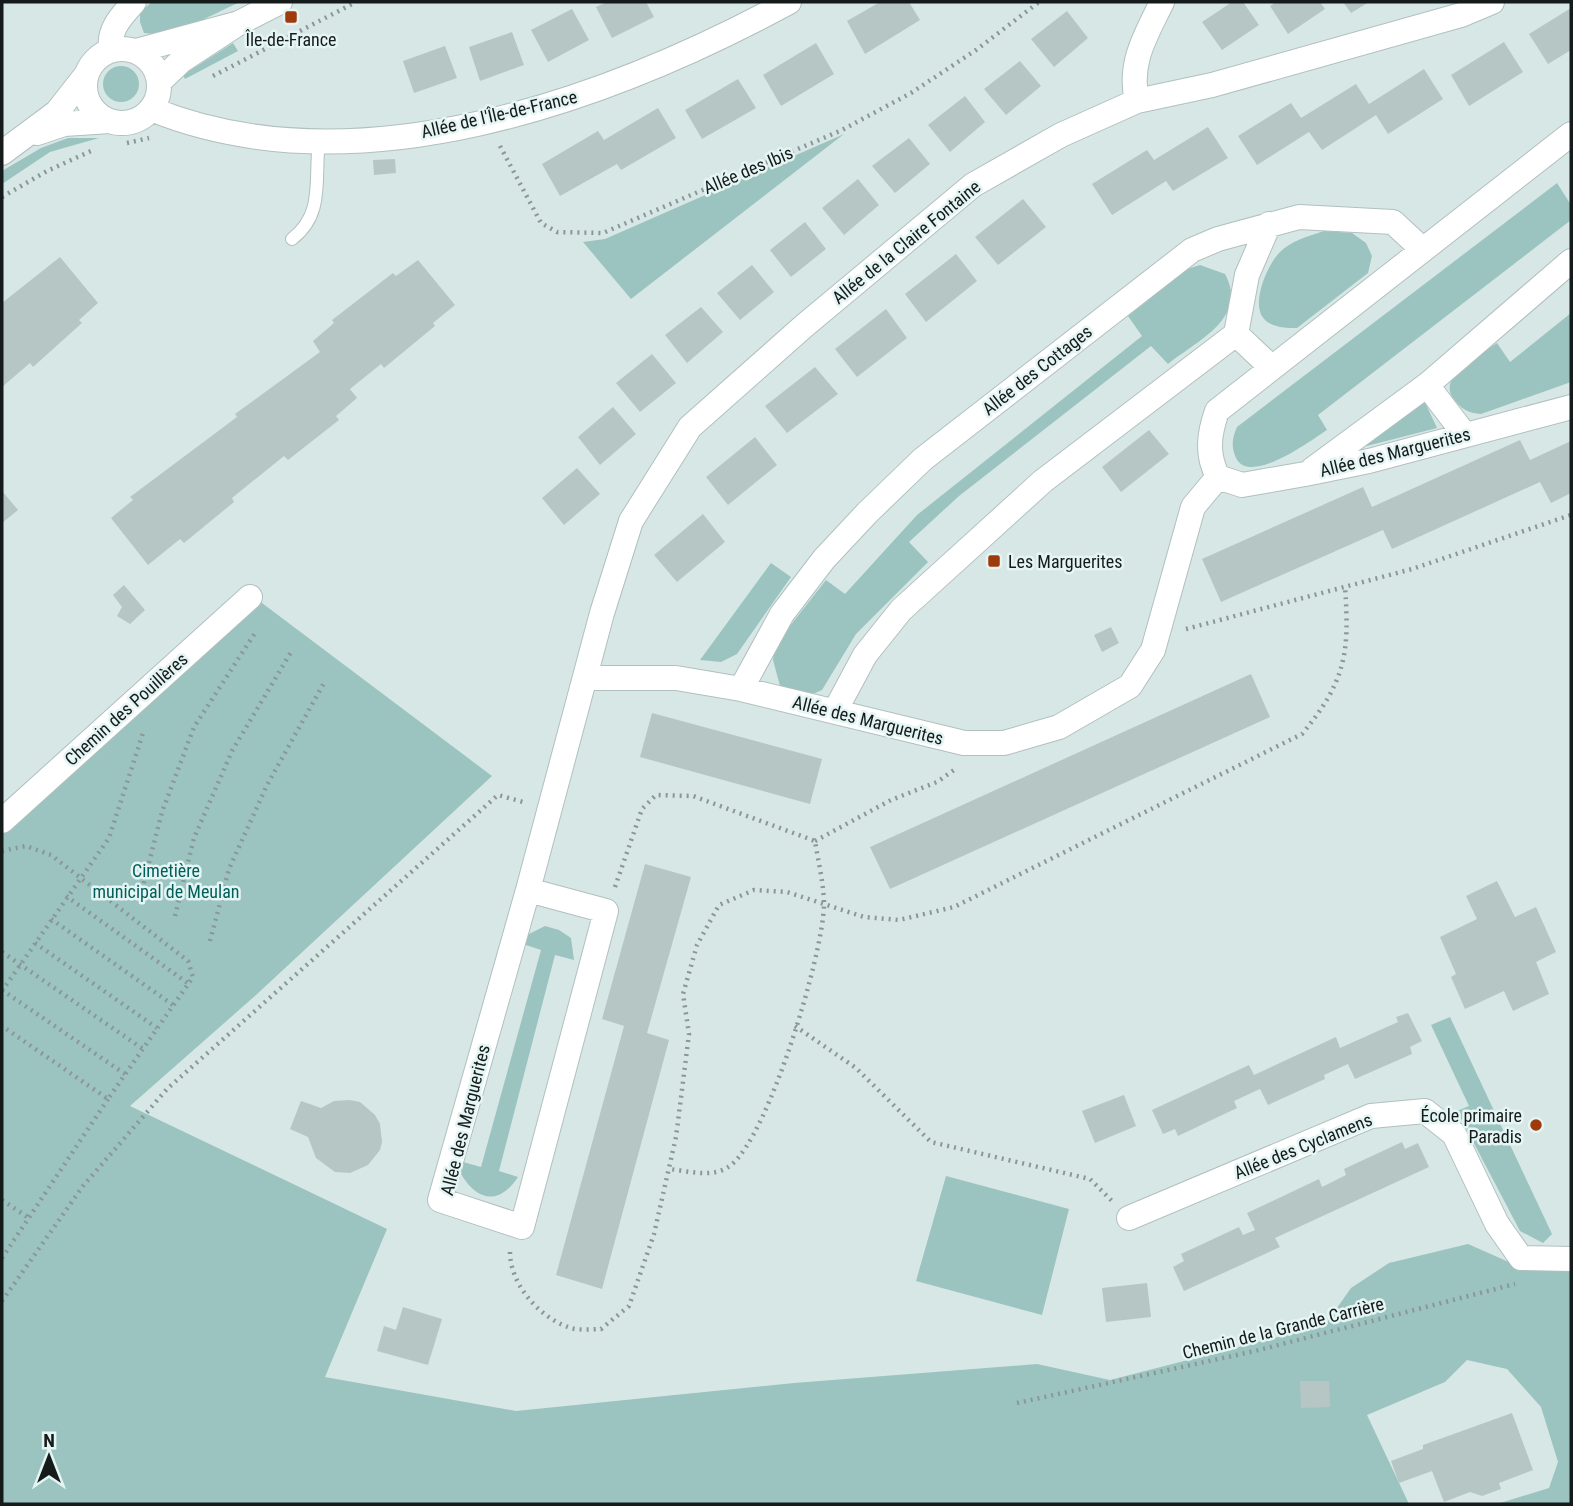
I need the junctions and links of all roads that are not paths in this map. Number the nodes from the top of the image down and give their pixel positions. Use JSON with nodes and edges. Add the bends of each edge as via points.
{"nodes":[{"id":1,"x":134,"y":2,"type":"edge"},
{"id":2,"x":280,"y":2,"type":"edge"},
{"id":3,"x":789,"y":2,"type":"edge"},
{"id":4,"x":1162,"y":2,"type":"edge"},
{"id":5,"x":1492,"y":2,"type":"edge"},
{"id":6,"x":239,"y":23,"type":"junction"},
{"id":7,"x":111,"y":50,"type":"junction"},
{"id":8,"x":136,"y":51,"type":"junction"},
{"id":9,"x":86,"y":75,"type":"junction"},
{"id":10,"x":159,"y":82,"type":"junction"},
{"id":11,"x":1137,"y":101,"type":"junction"},
{"id":12,"x":151,"y":109,"type":"junction"},
{"id":13,"x":115,"y":122,"type":"junction"},
{"id":14,"x":1571,"y":134,"type":"edge"},
{"id":15,"x":26,"y":137,"type":"junction"},
{"id":16,"x":319,"y":141,"type":"junction"},
{"id":17,"x":2,"y":153,"type":"edge"},
{"id":18,"x":1269,"y":224,"type":"junction"},
{"id":19,"x":292,"y":239,"type":"dead end"},
{"id":20,"x":1422,"y":249,"type":"junction"},
{"id":21,"x":1571,"y":261,"type":"edge"},
{"id":22,"x":1236,"y":334,"type":"junction"},
{"id":23,"x":1272,"y":368,"type":"junction"},
{"id":24,"x":1427,"y":385,"type":"junction"},
{"id":25,"x":1571,"y":407,"type":"edge"},
{"id":26,"x":1465,"y":435,"type":"junction"},
{"id":27,"x":1306,"y":474,"type":"junction"},
{"id":28,"x":1218,"y":477,"type":"junction"},
{"id":29,"x":250,"y":597,"type":"dead end"},
{"id":30,"x":586,"y":678,"type":"junction"},
{"id":31,"x":741,"y":689,"type":"junction"},
{"id":32,"x":835,"y":711,"type":"junction"},
{"id":33,"x":2,"y":821,"type":"edge"},
{"id":34,"x":528,"y":890,"type":"junction"},
{"id":35,"x":1129,"y":1218,"type":"road end"},
{"id":36,"x":1571,"y":1259,"type":"edge"}],
"edges":[{"from":1,"to":7,"type":"street","via":[[117,21],[109,41]]},
{"from":2,"to":6,"type":"street"},
{"from":3,"to":16,"type":"street","name":"Allée de l'Île-de-France","via":[[738,30],[600,90],[486,121],[375,139]]},
{"from":4,"to":11,"type":"street","via":[[1138,52],[1133,79]]},
{"from":5,"to":11,"type":"street","name":"Allée de la Claire Fontaine","via":[[1461,15],[1212,85]]},
{"from":6,"to":8,"type":"street"},
{"from":6,"to":10,"type":"street","via":[[181,61]]},
{"from":7,"to":8,"type":"street"},
{"from":7,"to":9,"type":"street","via":[[93,62]]},
{"from":8,"to":10,"type":"street","via":[[154,66]]},
{"from":9,"to":13,"type":"street","via":[[89,103],[100,116]]},
{"from":9,"to":15,"type":"street","via":[[57,112]]},
{"from":10,"to":12,"type":"street"},
{"from":11,"to":30,"type":"street","name":"Allée de la Claire Fontaine","via":[[1090,120],[973,185],[690,427],[631,521]]},
{"from":12,"to":13,"type":"street","via":[[138,120]]},
{"from":12,"to":16,"type":"street","name":"Allée de l'Île-de-France","via":[[222,131]]},
{"from":13,"to":15,"type":"street","via":[[64,124]]},
{"from":14,"to":20,"type":"street"},
{"from":15,"to":17,"type":"street"},
{"from":16,"to":19,"type":"lane","via":[[314,214]]},
{"from":18,"to":20,"type":"street","name":"Allée des Cottages","via":[[1299,217],[1393,222]]},
{"from":18,"to":22,"type":"street","via":[[1247,275]]},
{"from":18,"to":31,"type":"street","name":"Allée des Cottages","via":[[1192,250],[923,459],[824,559],[782,614]]},
{"from":20,"to":23,"type":"street"},
{"from":21,"to":24,"type":"street"},
{"from":22,"to":23,"type":"street"},
{"from":22,"to":32,"type":"street","via":[[1043,481],[901,610],[865,655]]},
{"from":23,"to":28,"type":"street","via":[[1217,411],[1210,430],[1210,450]]},
{"from":24,"to":26,"type":"street"},
{"from":24,"to":27,"type":"street"},
{"from":25,"to":26,"type":"street","name":"Allée des Marguerites"},
{"from":26,"to":27,"type":"street","name":"Allée des Marguerites"},
{"from":27,"to":28,"type":"street","name":"Allée des Marguerites","via":[[1242,485]]},
{"from":28,"to":32,"type":"street","name":"Allée des Marguerites","via":[[1193,507],[1153,650],[1130,686],[1059,727],[1004,743],[964,743]]},
{"from":29,"to":33,"type":"street","name":"Chemin des Pouillères"},
{"from":30,"to":31,"type":"street","name":"Allée des Marguerites","via":[[676,678]]},
{"from":30,"to":34,"type":"street","name":"Allée des Marguerites"},
{"from":31,"to":32,"type":"street","name":"Allée des Marguerites"},
{"from":34,"to":34,"type":"street","name":"Allée des Marguerites","via":[[440,1200],[522,1227],[606,911]]},
{"from":35,"to":36,"type":"street","name":"Allée des Cyclamens","via":[[1371,1116],[1425,1111],[1454,1133],[1497,1224],[1521,1258]]}]}
